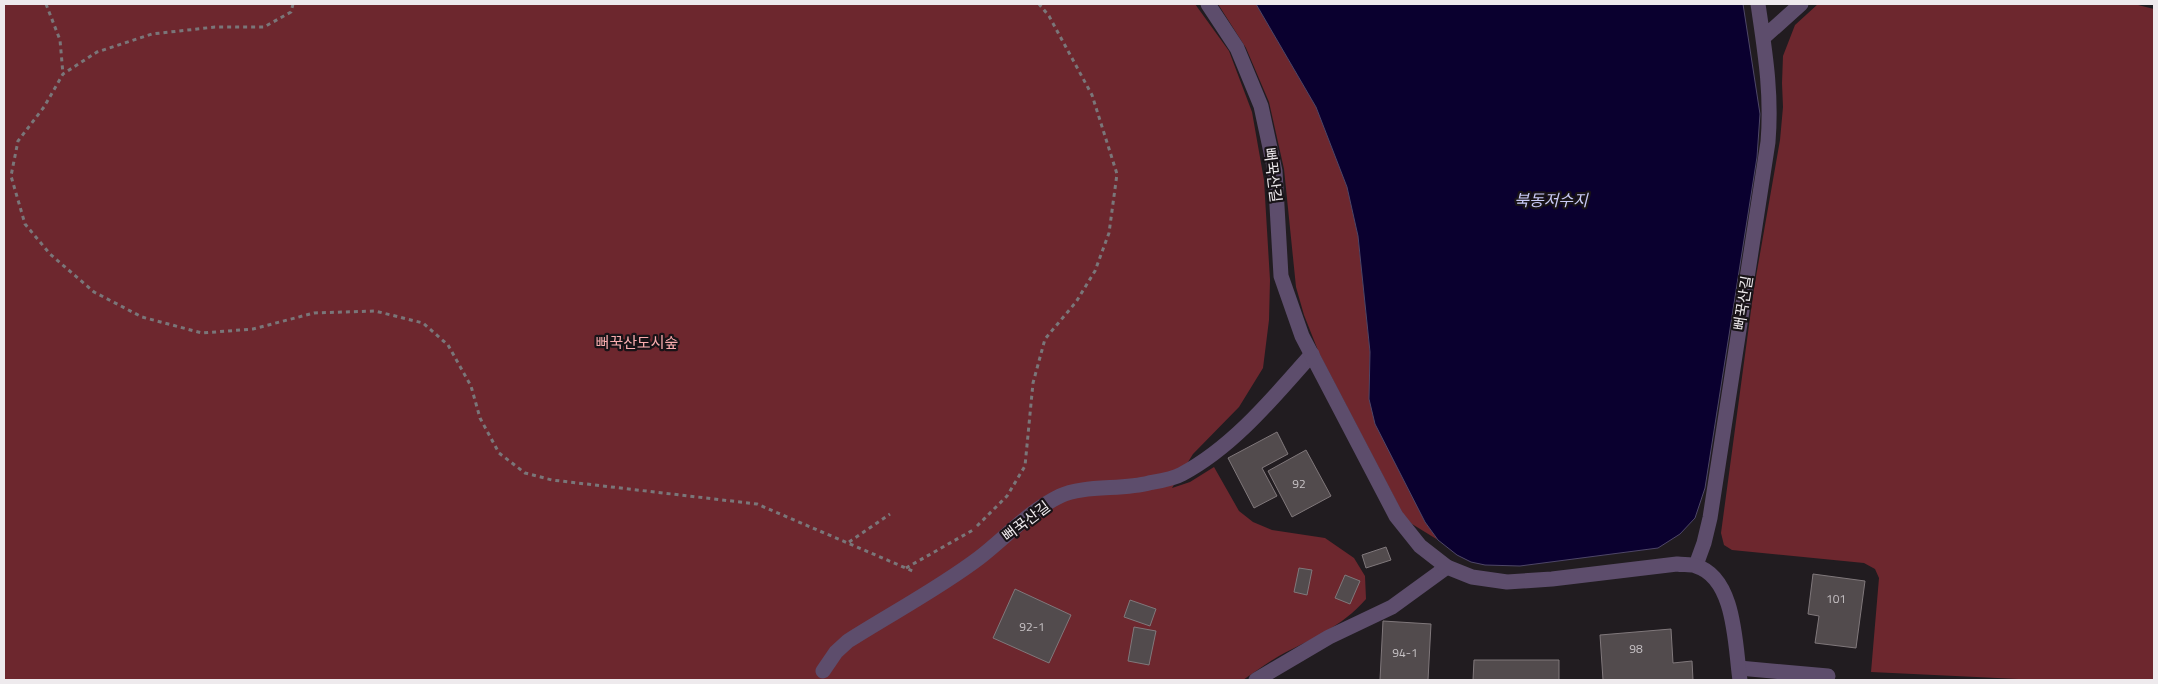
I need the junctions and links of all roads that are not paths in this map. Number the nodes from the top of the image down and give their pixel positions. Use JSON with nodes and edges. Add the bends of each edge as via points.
{"nodes":[{"id":1,"x":1208,"y":4,"type":"edge"},
{"id":2,"x":1758,"y":4,"type":"edge"},
{"id":3,"x":1801,"y":4,"type":"edge"},
{"id":4,"x":1763,"y":38,"type":"junction"},
{"id":5,"x":1312,"y":354,"type":"junction"},
{"id":6,"x":1696,"y":565,"type":"junction"},
{"id":7,"x":1447,"y":566,"type":"junction"},
{"id":8,"x":823,"y":671,"type":"dead end"},
{"id":9,"x":1740,"y":674,"type":"edge"},
{"id":10,"x":1828,"y":676,"type":"dead end"},
{"id":11,"x":1256,"y":680,"type":"edge"}],
"edges":[{"from":1,"to":5,"type":"street","name":"뻐꾹산길","via":[[1237,48],[1261,106],[1275,171],[1281,276],[1302,336]]},
{"from":2,"to":4,"type":"street","name":"뻐꾹산길"},
{"from":3,"to":4,"type":"street"},
{"from":4,"to":6,"type":"street","name":"뻐꾹산길","via":[[1771,108],[1768,142],[1710,518]]},
{"from":5,"to":7,"type":"street","name":"뻐꾹산길","via":[[1396,516],[1420,546]]},
{"from":5,"to":8,"type":"street","name":"뻐꾹산길","via":[[1245,426],[1214,454],[1180,475],[1147,484],[1062,495],[1036,510],[955,575],[848,641]]},
{"from":6,"to":7,"type":"street","name":"뻐꾹산길","via":[[1677,564],[1507,582],[1472,577]]},
{"from":6,"to":9,"type":"street","via":[[1710,574],[1722,588],[1731,609]]},
{"from":7,"to":11,"type":"street","via":[[1392,607],[1329,637]]},
{"from":9,"to":10,"type":"street"}]}
